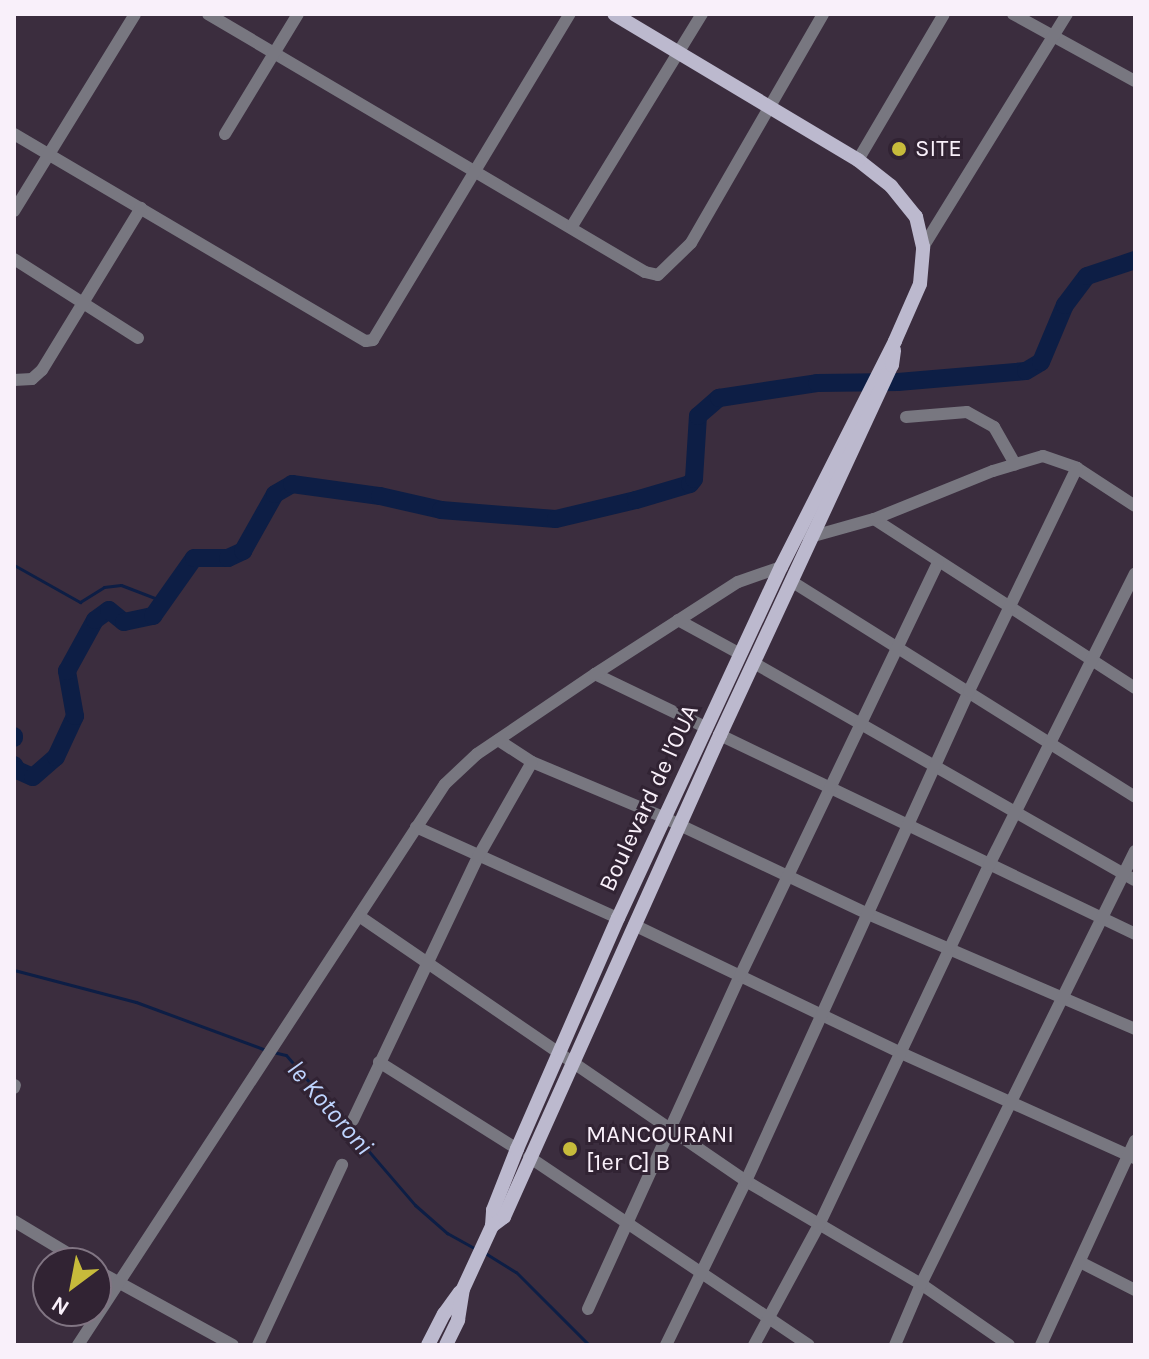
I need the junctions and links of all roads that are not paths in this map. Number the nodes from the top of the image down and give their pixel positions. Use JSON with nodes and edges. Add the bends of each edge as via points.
{"nodes":[{"id":1,"x":135,"y":14,"type":"edge"},
{"id":2,"x":208,"y":14,"type":"edge"},
{"id":3,"x":298,"y":14,"type":"edge"},
{"id":4,"x":570,"y":14,"type":"edge"},
{"id":5,"x":614,"y":14,"type":"edge"},
{"id":6,"x":702,"y":14,"type":"edge"},
{"id":7,"x":823,"y":14,"type":"edge"},
{"id":8,"x":944,"y":14,"type":"edge"},
{"id":9,"x":1013,"y":14,"type":"edge"},
{"id":10,"x":1067,"y":14,"type":"edge"},
{"id":11,"x":1053,"y":38,"type":"junction"},
{"id":12,"x":678,"y":53,"type":"junction"},
{"id":13,"x":275,"y":54,"type":"junction"},
{"id":14,"x":1135,"y":81,"type":"edge"},
{"id":15,"x":768,"y":107,"type":"junction"},
{"id":16,"x":14,"y":134,"type":"edge"},
{"id":17,"x":225,"y":134,"type":"dead end"},
{"id":18,"x":47,"y":155,"type":"junction"},
{"id":19,"x":858,"y":160,"type":"junction"},
{"id":20,"x":475,"y":172,"type":"junction"},
{"id":21,"x":141,"y":208,"type":"junction"},
{"id":22,"x":14,"y":211,"type":"edge"},
{"id":23,"x":572,"y":226,"type":"junction"},
{"id":24,"x":923,"y":247,"type":"junction"},
{"id":25,"x":14,"y":259,"type":"edge"},
{"id":26,"x":83,"y":302,"type":"junction"},
{"id":27,"x":138,"y":338,"type":"dead end"},
{"id":28,"x":14,"y":380,"type":"edge"},
{"id":29,"x":906,"y":417,"type":"dead end"},
{"id":30,"x":1015,"y":464,"type":"junction"},
{"id":31,"x":1077,"y":468,"type":"junction"},
{"id":32,"x":1135,"y":506,"type":"edge"},
{"id":33,"x":874,"y":519,"type":"junction"},
{"id":34,"x":804,"y":534,"type":"junction"},
{"id":35,"x":938,"y":563,"type":"junction"},
{"id":36,"x":781,"y":567,"type":"junction"},
{"id":37,"x":1135,"y":574,"type":"edge"},
{"id":38,"x":791,"y":581,"type":"junction"},
{"id":39,"x":1009,"y":608,"type":"junction"},
{"id":40,"x":678,"y":620,"type":"junction"},
{"id":41,"x":899,"y":649,"type":"junction"},
{"id":42,"x":740,"y":654,"type":"junction"},
{"id":43,"x":1092,"y":660,"type":"junction"},
{"id":44,"x":754,"y":663,"type":"junction"},
{"id":45,"x":595,"y":674,"type":"junction"},
{"id":46,"x":1135,"y":688,"type":"edge"},
{"id":47,"x":969,"y":691,"type":"junction"},
{"id":48,"x":860,"y":721,"type":"junction"},
{"id":49,"x":714,"y":731,"type":"junction"},
{"id":50,"x":498,"y":740,"type":"junction"},
{"id":51,"x":1049,"y":744,"type":"junction"},
{"id":52,"x":532,"y":762,"type":"junction"},
{"id":53,"x":936,"y":765,"type":"junction"},
{"id":54,"x":829,"y":789,"type":"junction"},
{"id":55,"x":1135,"y":797,"type":"edge"},
{"id":56,"x":1015,"y":812,"type":"junction"},
{"id":57,"x":672,"y":821,"type":"junction"},
{"id":58,"x":908,"y":825,"type":"junction"},
{"id":59,"x":416,"y":827,"type":"junction"},
{"id":60,"x":1135,"y":851,"type":"edge"},
{"id":61,"x":478,"y":857,"type":"junction"},
{"id":62,"x":989,"y":865,"type":"junction"},
{"id":63,"x":787,"y":876,"type":"junction"},
{"id":64,"x":1130,"y":877,"type":"edge"},
{"id":65,"x":868,"y":914,"type":"junction"},
{"id":66,"x":359,"y":916,"type":"junction"},
{"id":67,"x":618,"y":918,"type":"junction"},
{"id":68,"x":1102,"y":919,"type":"junction"},
{"id":69,"x":634,"y":925,"type":"junction"},
{"id":70,"x":1135,"y":934,"type":"edge"},
{"id":71,"x":950,"y":948,"type":"junction"},
{"id":72,"x":427,"y":963,"type":"junction"},
{"id":73,"x":740,"y":976,"type":"junction"},
{"id":74,"x":1064,"y":1000,"type":"junction"},
{"id":75,"x":820,"y":1015,"type":"junction"},
{"id":76,"x":1135,"y":1029,"type":"edge"},
{"id":77,"x":901,"y":1053,"type":"junction"},
{"id":78,"x":558,"y":1055,"type":"junction"},
{"id":79,"x":379,"y":1062,"type":"junction"},
{"id":80,"x":572,"y":1063,"type":"junction"},
{"id":81,"x":1012,"y":1104,"type":"junction"},
{"id":82,"x":353,"y":1120,"type":"dead end"},
{"id":83,"x":671,"y":1130,"type":"junction"},
{"id":84,"x":1135,"y":1141,"type":"edge"},
{"id":85,"x":523,"y":1153,"type":"junction"},
{"id":86,"x":1132,"y":1156,"type":"edge"},
{"id":87,"x":342,"y":1165,"type":"dead end"},
{"id":88,"x":746,"y":1181,"type":"junction"},
{"id":89,"x":14,"y":1221,"type":"edge"},
{"id":90,"x":629,"y":1224,"type":"junction"},
{"id":91,"x":819,"y":1225,"type":"junction"},
{"id":92,"x":57,"y":1247,"type":"edge"},
{"id":93,"x":1080,"y":1262,"type":"junction"},
{"id":94,"x":701,"y":1273,"type":"junction"},
{"id":95,"x":112,"y":1279,"type":"edge"},
{"id":96,"x":119,"y":1283,"type":"junction"},
{"id":97,"x":921,"y":1284,"type":"junction"},
{"id":98,"x":463,"y":1289,"type":"junction"},
{"id":99,"x":1135,"y":1290,"type":"edge"},
{"id":100,"x":588,"y":1309,"type":"dead end"},
{"id":101,"x":767,"y":1318,"type":"junction"},
{"id":102,"x":78,"y":1345,"type":"edge"},
{"id":103,"x":233,"y":1345,"type":"edge"},
{"id":104,"x":258,"y":1345,"type":"edge"},
{"id":105,"x":428,"y":1345,"type":"edge"},
{"id":106,"x":446,"y":1345,"type":"edge"},
{"id":107,"x":666,"y":1345,"type":"edge"},
{"id":108,"x":754,"y":1345,"type":"edge"},
{"id":109,"x":809,"y":1345,"type":"edge"},
{"id":110,"x":895,"y":1345,"type":"edge"},
{"id":111,"x":1009,"y":1345,"type":"edge"},
{"id":112,"x":1041,"y":1345,"type":"edge"}],
"edges":[{"from":1,"to":18,"type":"street"},
{"from":2,"to":13,"type":"street"},
{"from":3,"to":13,"type":"street"},
{"from":4,"to":20,"type":"street"},
{"from":5,"to":12,"type":"main road"},
{"from":6,"to":12,"type":"street"},
{"from":7,"to":15,"type":"street"},
{"from":8,"to":19,"type":"street"},
{"from":9,"to":11,"type":"street"},
{"from":10,"to":11,"type":"street"},
{"from":11,"to":14,"type":"street"},
{"from":11,"to":24,"type":"street"},
{"from":12,"to":15,"type":"main road"},
{"from":12,"to":23,"type":"street"},
{"from":13,"to":17,"type":"street"},
{"from":13,"to":20,"type":"street"},
{"from":15,"to":19,"type":"main road"},
{"from":15,"to":23,"type":"street","via":[[691,243],[658,275]]},
{"from":16,"to":18,"type":"street"},
{"from":18,"to":21,"type":"street"},
{"from":18,"to":22,"type":"street"},
{"from":19,"to":24,"type":"main road","via":[[891,186],[916,217]]},
{"from":20,"to":21,"type":"street","via":[[379,334],[366,341]]},
{"from":20,"to":23,"type":"street"},
{"from":21,"to":26,"type":"street"},
{"from":24,"to":34,"type":"main road","name":"Boulevard de l'OUA","via":[[920,284]]},
{"from":25,"to":26,"type":"street"},
{"from":26,"to":27,"type":"street"},
{"from":26,"to":28,"type":"street","via":[[42,370],[32,379]]},
{"from":29,"to":30,"type":"street","via":[[967,412],[994,427]]},
{"from":30,"to":31,"type":"street","via":[[1043,456]]},
{"from":30,"to":33,"type":"street"},
{"from":31,"to":32,"type":"street"},
{"from":31,"to":39,"type":"street"},
{"from":33,"to":34,"type":"street"},
{"from":33,"to":35,"type":"street"},
{"from":34,"to":36,"type":"main road","name":"Boulevard de l'OUA"},
{"from":34,"to":38,"type":"main road"},
{"from":35,"to":39,"type":"street"},
{"from":35,"to":41,"type":"street"},
{"from":36,"to":40,"type":"street","via":[[738,582]]},
{"from":36,"to":42,"type":"main road","name":"Boulevard de l'OUA"},
{"from":37,"to":43,"type":"street"},
{"from":38,"to":41,"type":"street"},
{"from":38,"to":44,"type":"main road"},
{"from":39,"to":43,"type":"street"},
{"from":39,"to":47,"type":"street"},
{"from":40,"to":42,"type":"street"},
{"from":40,"to":45,"type":"street"},
{"from":41,"to":47,"type":"street"},
{"from":41,"to":48,"type":"street"},
{"from":42,"to":49,"type":"main road","name":"Boulevard de l'OUA"},
{"from":43,"to":46,"type":"street"},
{"from":43,"to":51,"type":"street"},
{"from":44,"to":48,"type":"street"},
{"from":44,"to":49,"type":"main road"},
{"from":45,"to":49,"type":"street"},
{"from":45,"to":50,"type":"street"},
{"from":47,"to":51,"type":"street"},
{"from":47,"to":53,"type":"street"},
{"from":48,"to":53,"type":"street"},
{"from":48,"to":54,"type":"street"},
{"from":49,"to":54,"type":"street"},
{"from":49,"to":57,"type":"main road","name":"Boulevard de l'OUA"},
{"from":50,"to":52,"type":"street"},
{"from":50,"to":59,"type":"street","via":[[445,784]]},
{"from":51,"to":55,"type":"street"},
{"from":51,"to":56,"type":"street"},
{"from":52,"to":57,"type":"street"},
{"from":52,"to":61,"type":"street"},
{"from":53,"to":56,"type":"street"},
{"from":53,"to":58,"type":"street"},
{"from":54,"to":58,"type":"street"},
{"from":54,"to":63,"type":"street"},
{"from":56,"to":62,"type":"street"},
{"from":56,"to":64,"type":"street"},
{"from":57,"to":63,"type":"street"},
{"from":57,"to":67,"type":"main road","name":"Boulevard de l'OUA"},
{"from":57,"to":69,"type":"main road"},
{"from":58,"to":62,"type":"street"},
{"from":58,"to":65,"type":"street"},
{"from":59,"to":61,"type":"street"},
{"from":59,"to":66,"type":"street"},
{"from":60,"to":64,"type":"street"},
{"from":61,"to":67,"type":"street"},
{"from":61,"to":72,"type":"street"},
{"from":62,"to":68,"type":"street"},
{"from":62,"to":71,"type":"street"},
{"from":63,"to":65,"type":"street"},
{"from":63,"to":73,"type":"street"},
{"from":64,"to":68,"type":"street"},
{"from":65,"to":71,"type":"street"},
{"from":65,"to":75,"type":"street"},
{"from":66,"to":72,"type":"street"},
{"from":66,"to":96,"type":"street"},
{"from":67,"to":78,"type":"main road","name":"Boulevard de l'OUA"},
{"from":68,"to":70,"type":"street"},
{"from":68,"to":74,"type":"street"},
{"from":69,"to":73,"type":"street"},
{"from":69,"to":80,"type":"main road"},
{"from":71,"to":74,"type":"street"},
{"from":71,"to":77,"type":"street"},
{"from":72,"to":78,"type":"street"},
{"from":72,"to":79,"type":"street"},
{"from":73,"to":75,"type":"street"},
{"from":73,"to":83,"type":"street"},
{"from":74,"to":76,"type":"street"},
{"from":74,"to":81,"type":"street"},
{"from":75,"to":77,"type":"street"},
{"from":75,"to":88,"type":"street"},
{"from":77,"to":81,"type":"street"},
{"from":77,"to":91,"type":"street"},
{"from":78,"to":80,"type":"street"},
{"from":78,"to":85,"type":"main road","name":"Boulevard de l'OUA"},
{"from":79,"to":82,"type":"street"},
{"from":79,"to":85,"type":"street"},
{"from":80,"to":83,"type":"street"},
{"from":80,"to":85,"type":"main road"},
{"from":81,"to":86,"type":"street"},
{"from":81,"to":97,"type":"street"},
{"from":83,"to":88,"type":"street"},
{"from":83,"to":90,"type":"street"},
{"from":84,"to":86,"type":"street"},
{"from":85,"to":90,"type":"street"},
{"from":85,"to":98,"type":"main road","name":"Boulevard de l'OUA","via":[[493,1210],[492,1226]]},
{"from":86,"to":93,"type":"street"},
{"from":87,"to":104,"type":"street"},
{"from":88,"to":91,"type":"street"},
{"from":88,"to":94,"type":"street"},
{"from":89,"to":92,"type":"street"},
{"from":90,"to":94,"type":"street"},
{"from":90,"to":100,"type":"street"},
{"from":91,"to":97,"type":"street"},
{"from":91,"to":101,"type":"street"},
{"from":93,"to":99,"type":"street"},
{"from":93,"to":112,"type":"street"},
{"from":94,"to":101,"type":"street"},
{"from":94,"to":107,"type":"street"},
{"from":95,"to":96,"type":"street"},
{"from":96,"to":102,"type":"street"},
{"from":96,"to":103,"type":"street"},
{"from":97,"to":110,"type":"street"},
{"from":97,"to":111,"type":"street"},
{"from":98,"to":105,"type":"main road"},
{"from":98,"to":106,"type":"main road","via":[[458,1320]]},
{"from":101,"to":108,"type":"street"},
{"from":101,"to":109,"type":"street"}]}
